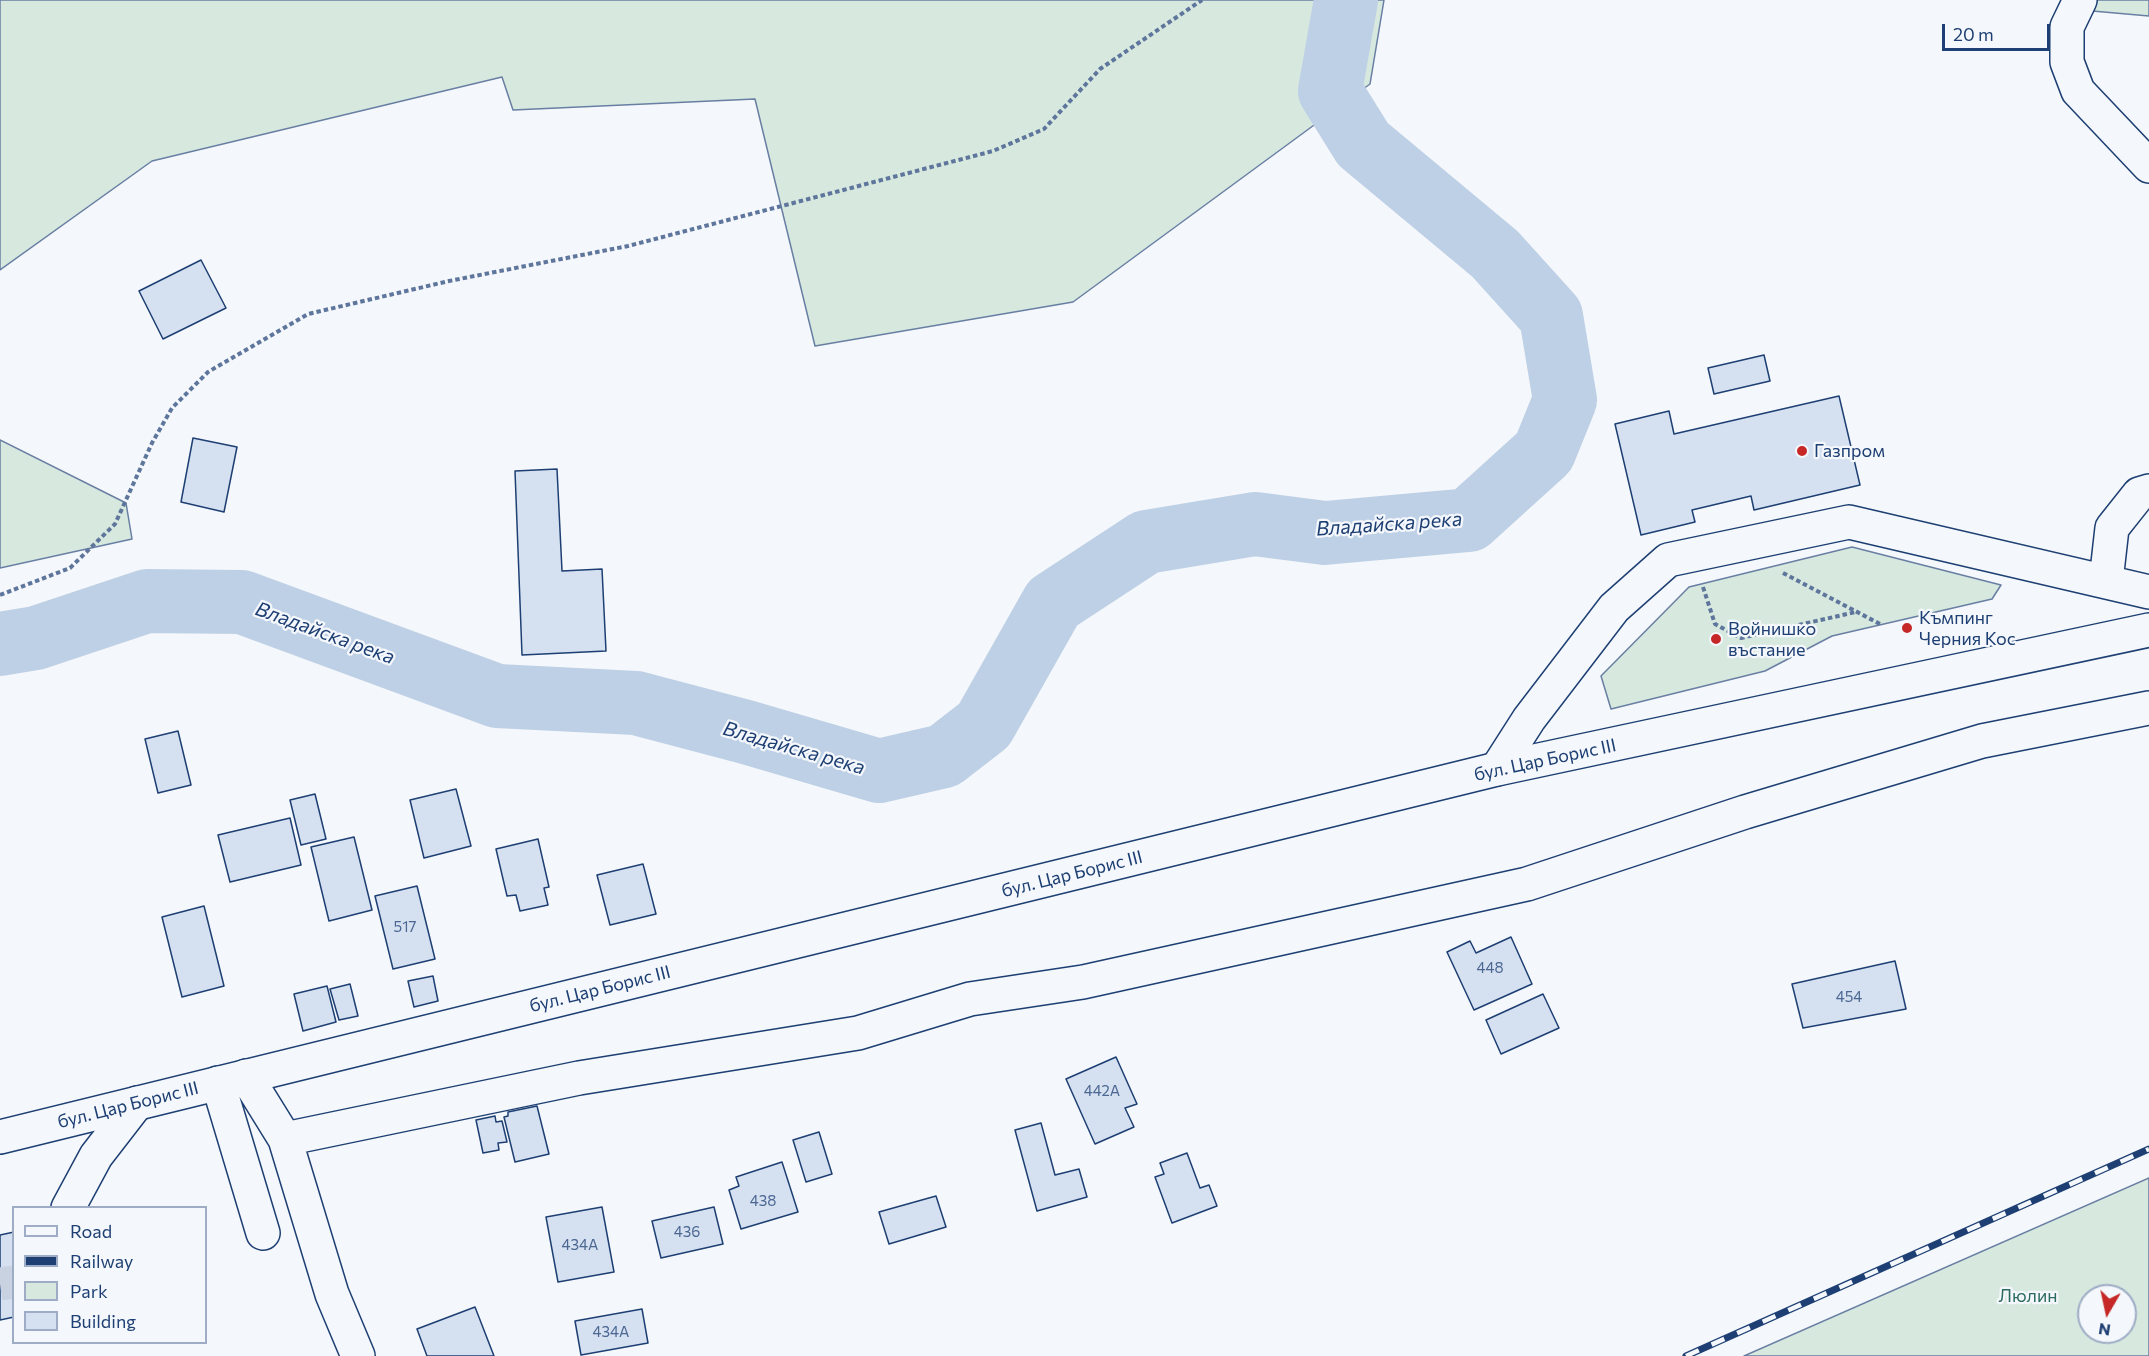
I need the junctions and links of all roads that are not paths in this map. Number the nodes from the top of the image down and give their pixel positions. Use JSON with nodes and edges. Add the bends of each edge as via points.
{"nodes":[{"id":1,"x":2080,"y":0,"type":"edge"},
{"id":2,"x":2149,"y":166,"type":"edge"},
{"id":3,"x":2149,"y":491,"type":"edge"},
{"id":4,"x":2106,"y":581,"type":"junction"},
{"id":5,"x":2149,"y":592,"type":"edge"},
{"id":6,"x":2149,"y":630,"type":"edge"},
{"id":7,"x":2149,"y":708,"type":"edge"},
{"id":8,"x":1497,"y":769,"type":"junction"},
{"id":9,"x":232,"y":1079,"type":"junction"},
{"id":10,"x":137,"y":1103,"type":"junction"},
{"id":11,"x":0,"y":1137,"type":"edge"},
{"id":12,"x":285,"y":1139,"type":"junction"},
{"id":13,"x":69,"y":1206,"type":"edge"},
{"id":14,"x":263,"y":1233,"type":"dead end"},
{"id":15,"x":358,"y":1356,"type":"edge"}],
"edges":[{"from":1,"to":2,"type":"street","via":[[2067,27],[2067,62],[2078,91]]},
{"from":3,"to":4,"type":"street","via":[[2139,494],[2112,528]]},
{"from":4,"to":5,"type":"street"},
{"from":4,"to":8,"type":"street","via":[[1849,522],[1668,560],[1614,608],[1529,719]]},
{"from":6,"to":8,"type":"street","name":"бул. Цар Борис III"},
{"from":7,"to":12,"type":"street","via":[[1982,741],[1745,812],[1527,884],[1083,982],[970,999],[858,1033],[579,1078]]},
{"from":8,"to":9,"type":"street","name":"бул. Цар Борис III"},
{"from":9,"to":10,"type":"street","name":"бул. Цар Борис III"},
{"from":9,"to":12,"type":"street"},
{"from":9,"to":14,"type":"street"},
{"from":10,"to":11,"type":"street","name":"бул. Цар Борис III"},
{"from":10,"to":13,"type":"street","via":[[96,1156]]},
{"from":12,"to":15,"type":"street","via":[[332,1294]]}]}
